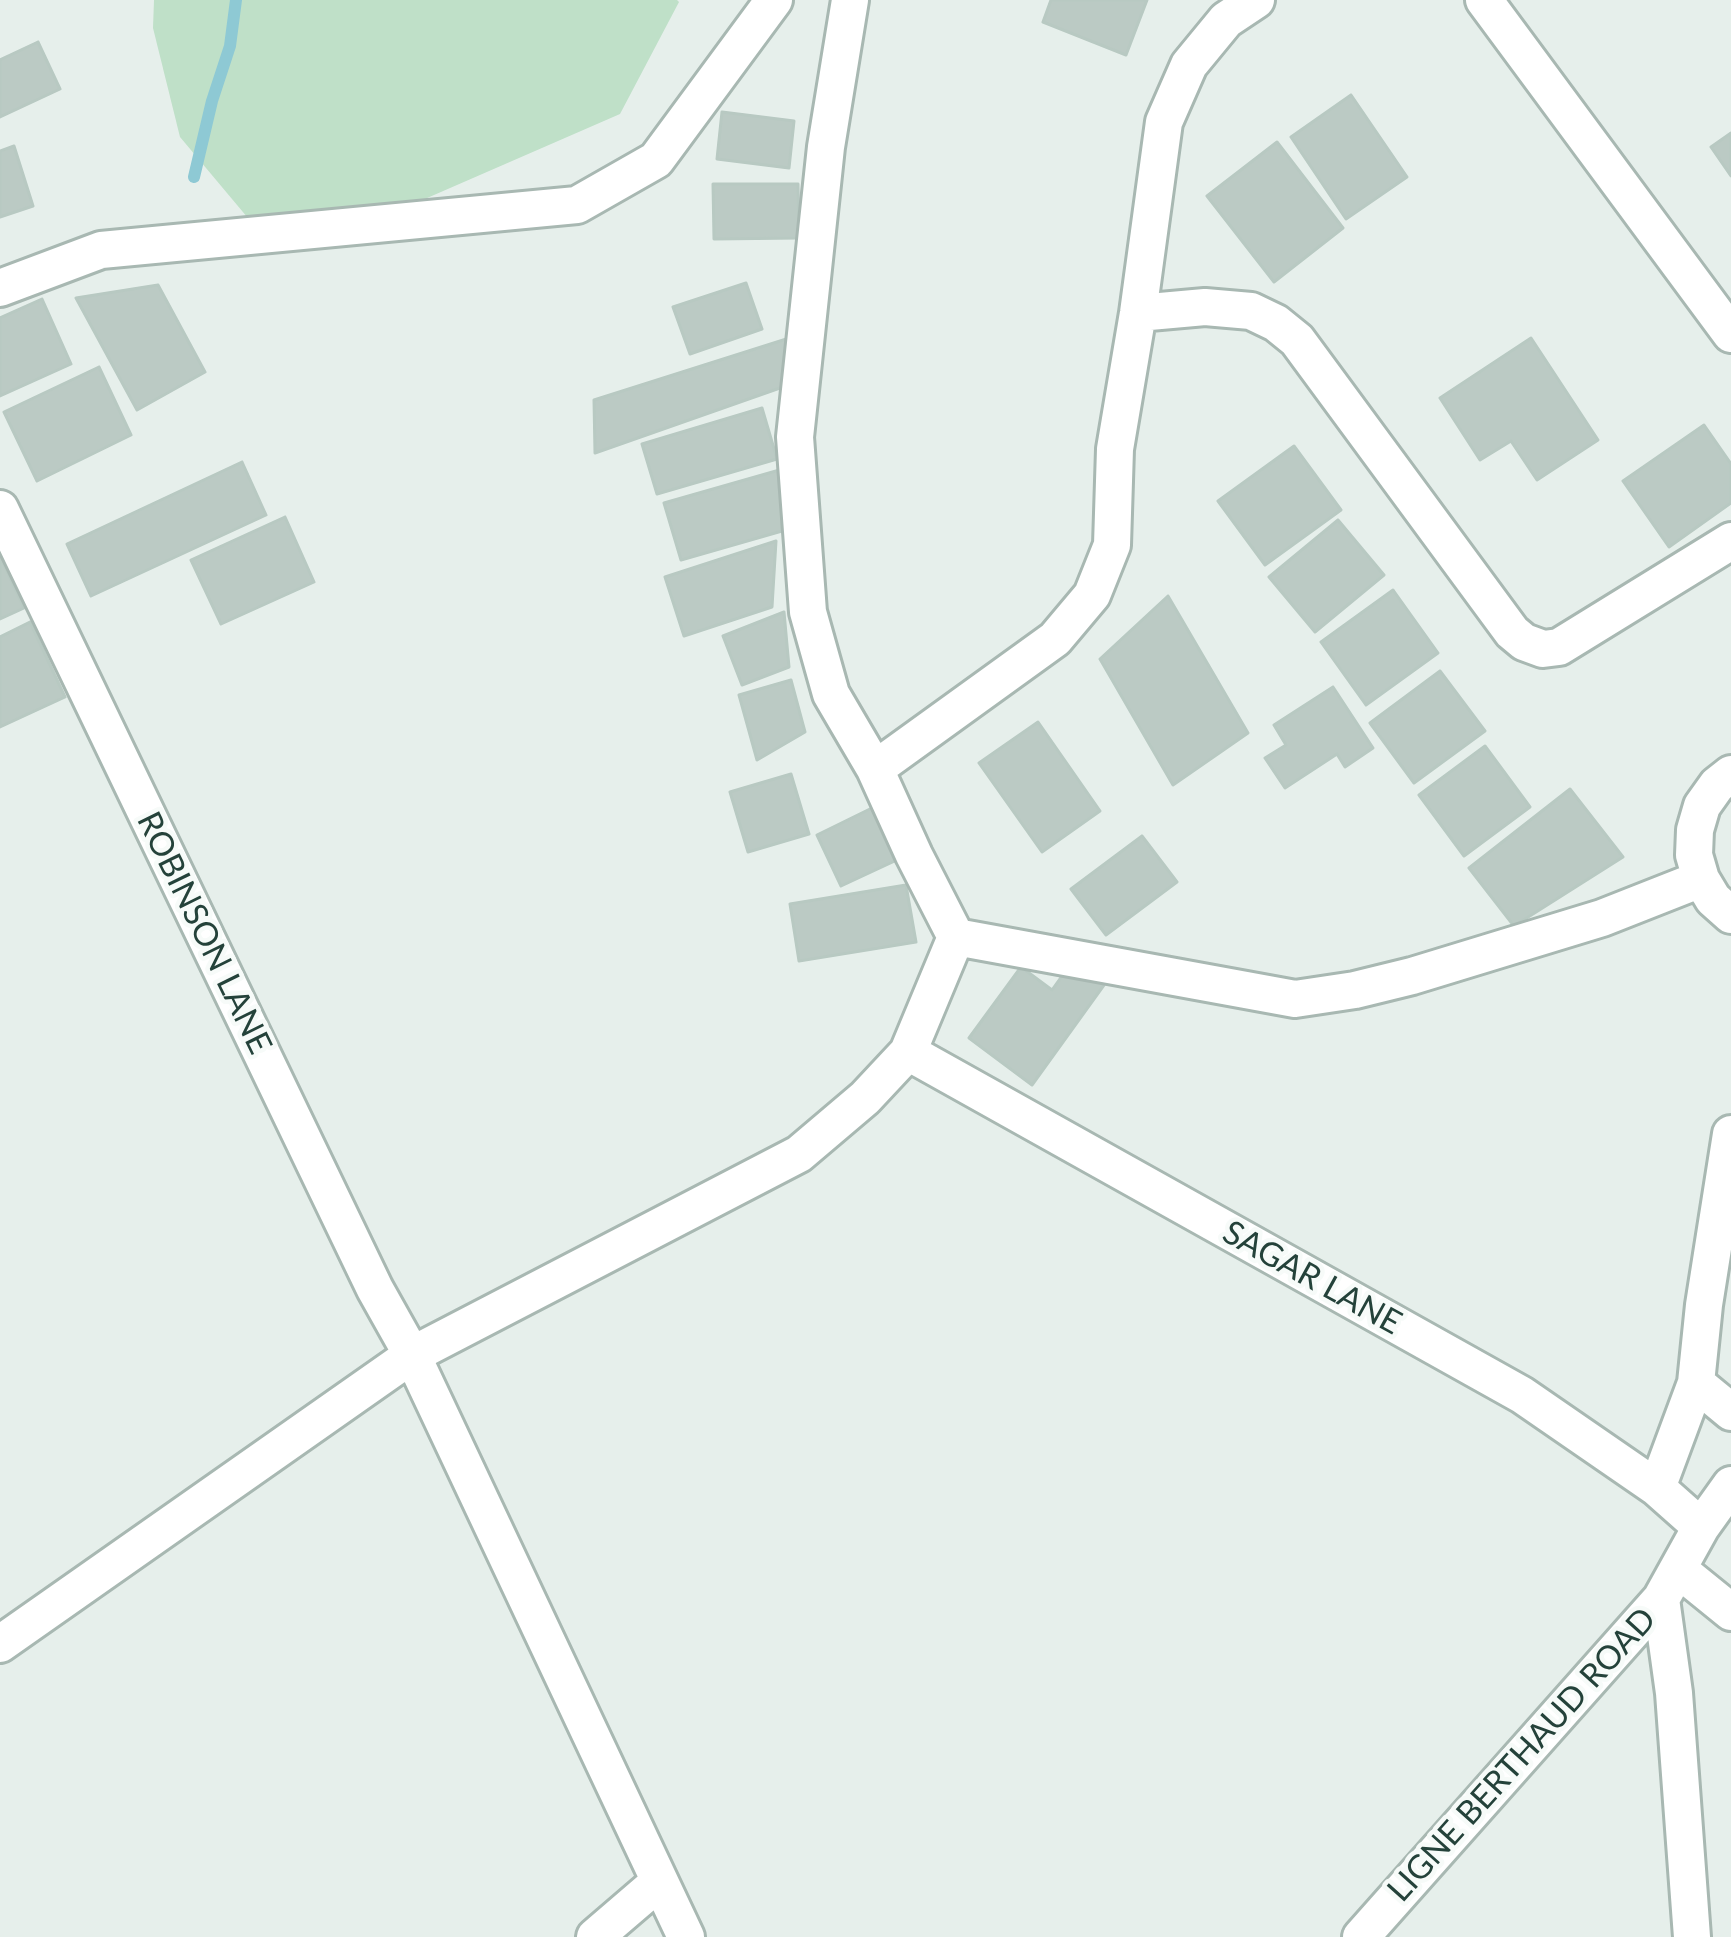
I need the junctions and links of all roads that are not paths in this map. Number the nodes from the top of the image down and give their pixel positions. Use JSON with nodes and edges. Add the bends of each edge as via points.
{"nodes":[{"id":1,"x":774,"y":0,"type":"edge"},
{"id":2,"x":850,"y":0,"type":"edge"},
{"id":3,"x":1256,"y":0,"type":"edge"},
{"id":4,"x":1484,"y":0,"type":"edge"},
{"id":5,"x":0,"y":288,"type":"edge"},
{"id":6,"x":1138,"y":313,"type":"junction"},
{"id":7,"x":1731,"y":334,"type":"edge"},
{"id":8,"x":0,"y":509,"type":"edge"},
{"id":9,"x":1731,"y":541,"type":"edge"},
{"id":10,"x":875,"y":770,"type":"junction"},
{"id":11,"x":1731,"y":774,"type":"edge"},
{"id":12,"x":1701,"y":879,"type":"junction"},
{"id":13,"x":1731,"y":915,"type":"edge"},
{"id":14,"x":956,"y":937,"type":"junction"},
{"id":15,"x":908,"y":1052,"type":"junction"},
{"id":16,"x":1731,"y":1134,"type":"edge"},
{"id":17,"x":412,"y":1355,"type":"junction"},
{"id":18,"x":1696,"y":1383,"type":"junction"},
{"id":19,"x":1731,"y":1412,"type":"edge"},
{"id":20,"x":1731,"y":1485,"type":"edge"},
{"id":21,"x":1658,"y":1488,"type":"junction"},
{"id":22,"x":1701,"y":1527,"type":"junction"},
{"id":23,"x":1669,"y":1584,"type":"junction"},
{"id":24,"x":1731,"y":1612,"type":"edge"},
{"id":25,"x":0,"y":1644,"type":"edge"},
{"id":26,"x":659,"y":1882,"type":"junction"},
{"id":27,"x":595,"y":1937,"type":"edge"},
{"id":28,"x":686,"y":1937,"type":"edge"},
{"id":29,"x":1361,"y":1937,"type":"edge"},
{"id":30,"x":1693,"y":1937,"type":"edge"}],
"edges":[{"from":1,"to":5,"type":"street","via":[[656,160],[577,205],[101,250]]},
{"from":2,"to":10,"type":"street","via":[[795,437],[808,612],[831,694]]},
{"from":3,"to":6,"type":"street","via":[[1226,20],[1189,65],[1164,122]]},
{"from":4,"to":7,"type":"street"},
{"from":6,"to":9,"type":"street","via":[[1252,311],[1297,340],[1524,642],[1543,649],[1576,638]]},
{"from":6,"to":10,"type":"street","via":[[1115,449],[1112,545],[1092,595],[1054,639]]},
{"from":8,"to":17,"type":"street","name":"ROBINSON LANE"},
{"from":10,"to":14,"type":"street"},
{"from":11,"to":12,"type":"street","via":[[1702,806],[1695,830]]},
{"from":12,"to":13,"type":"street"},
{"from":12,"to":14,"type":"street","via":[[1412,976],[1295,998]]},
{"from":14,"to":15,"type":"street"},
{"from":15,"to":17,"type":"street","via":[[800,1154]]},
{"from":15,"to":21,"type":"street","name":"SAGAR LANE","via":[[1522,1395]]},
{"from":16,"to":18,"type":"street"},
{"from":17,"to":25,"type":"street"},
{"from":17,"to":26,"type":"street","name":"ROBINSON LANE"},
{"from":18,"to":19,"type":"street"},
{"from":18,"to":21,"type":"street"},
{"from":20,"to":22,"type":"street","name":"LIGNE BERTHAUD ROAD"},
{"from":21,"to":22,"type":"street","name":"SAGAR LANE"},
{"from":22,"to":23,"type":"street","name":"LIGNE BERTHAUD ROAD"},
{"from":23,"to":24,"type":"street"},
{"from":23,"to":29,"type":"street","name":"LIGNE BERTHAUD ROAD"},
{"from":23,"to":30,"type":"street"},
{"from":26,"to":27,"type":"street"},
{"from":26,"to":28,"type":"street","name":"ROBINSON LANE"}]}
